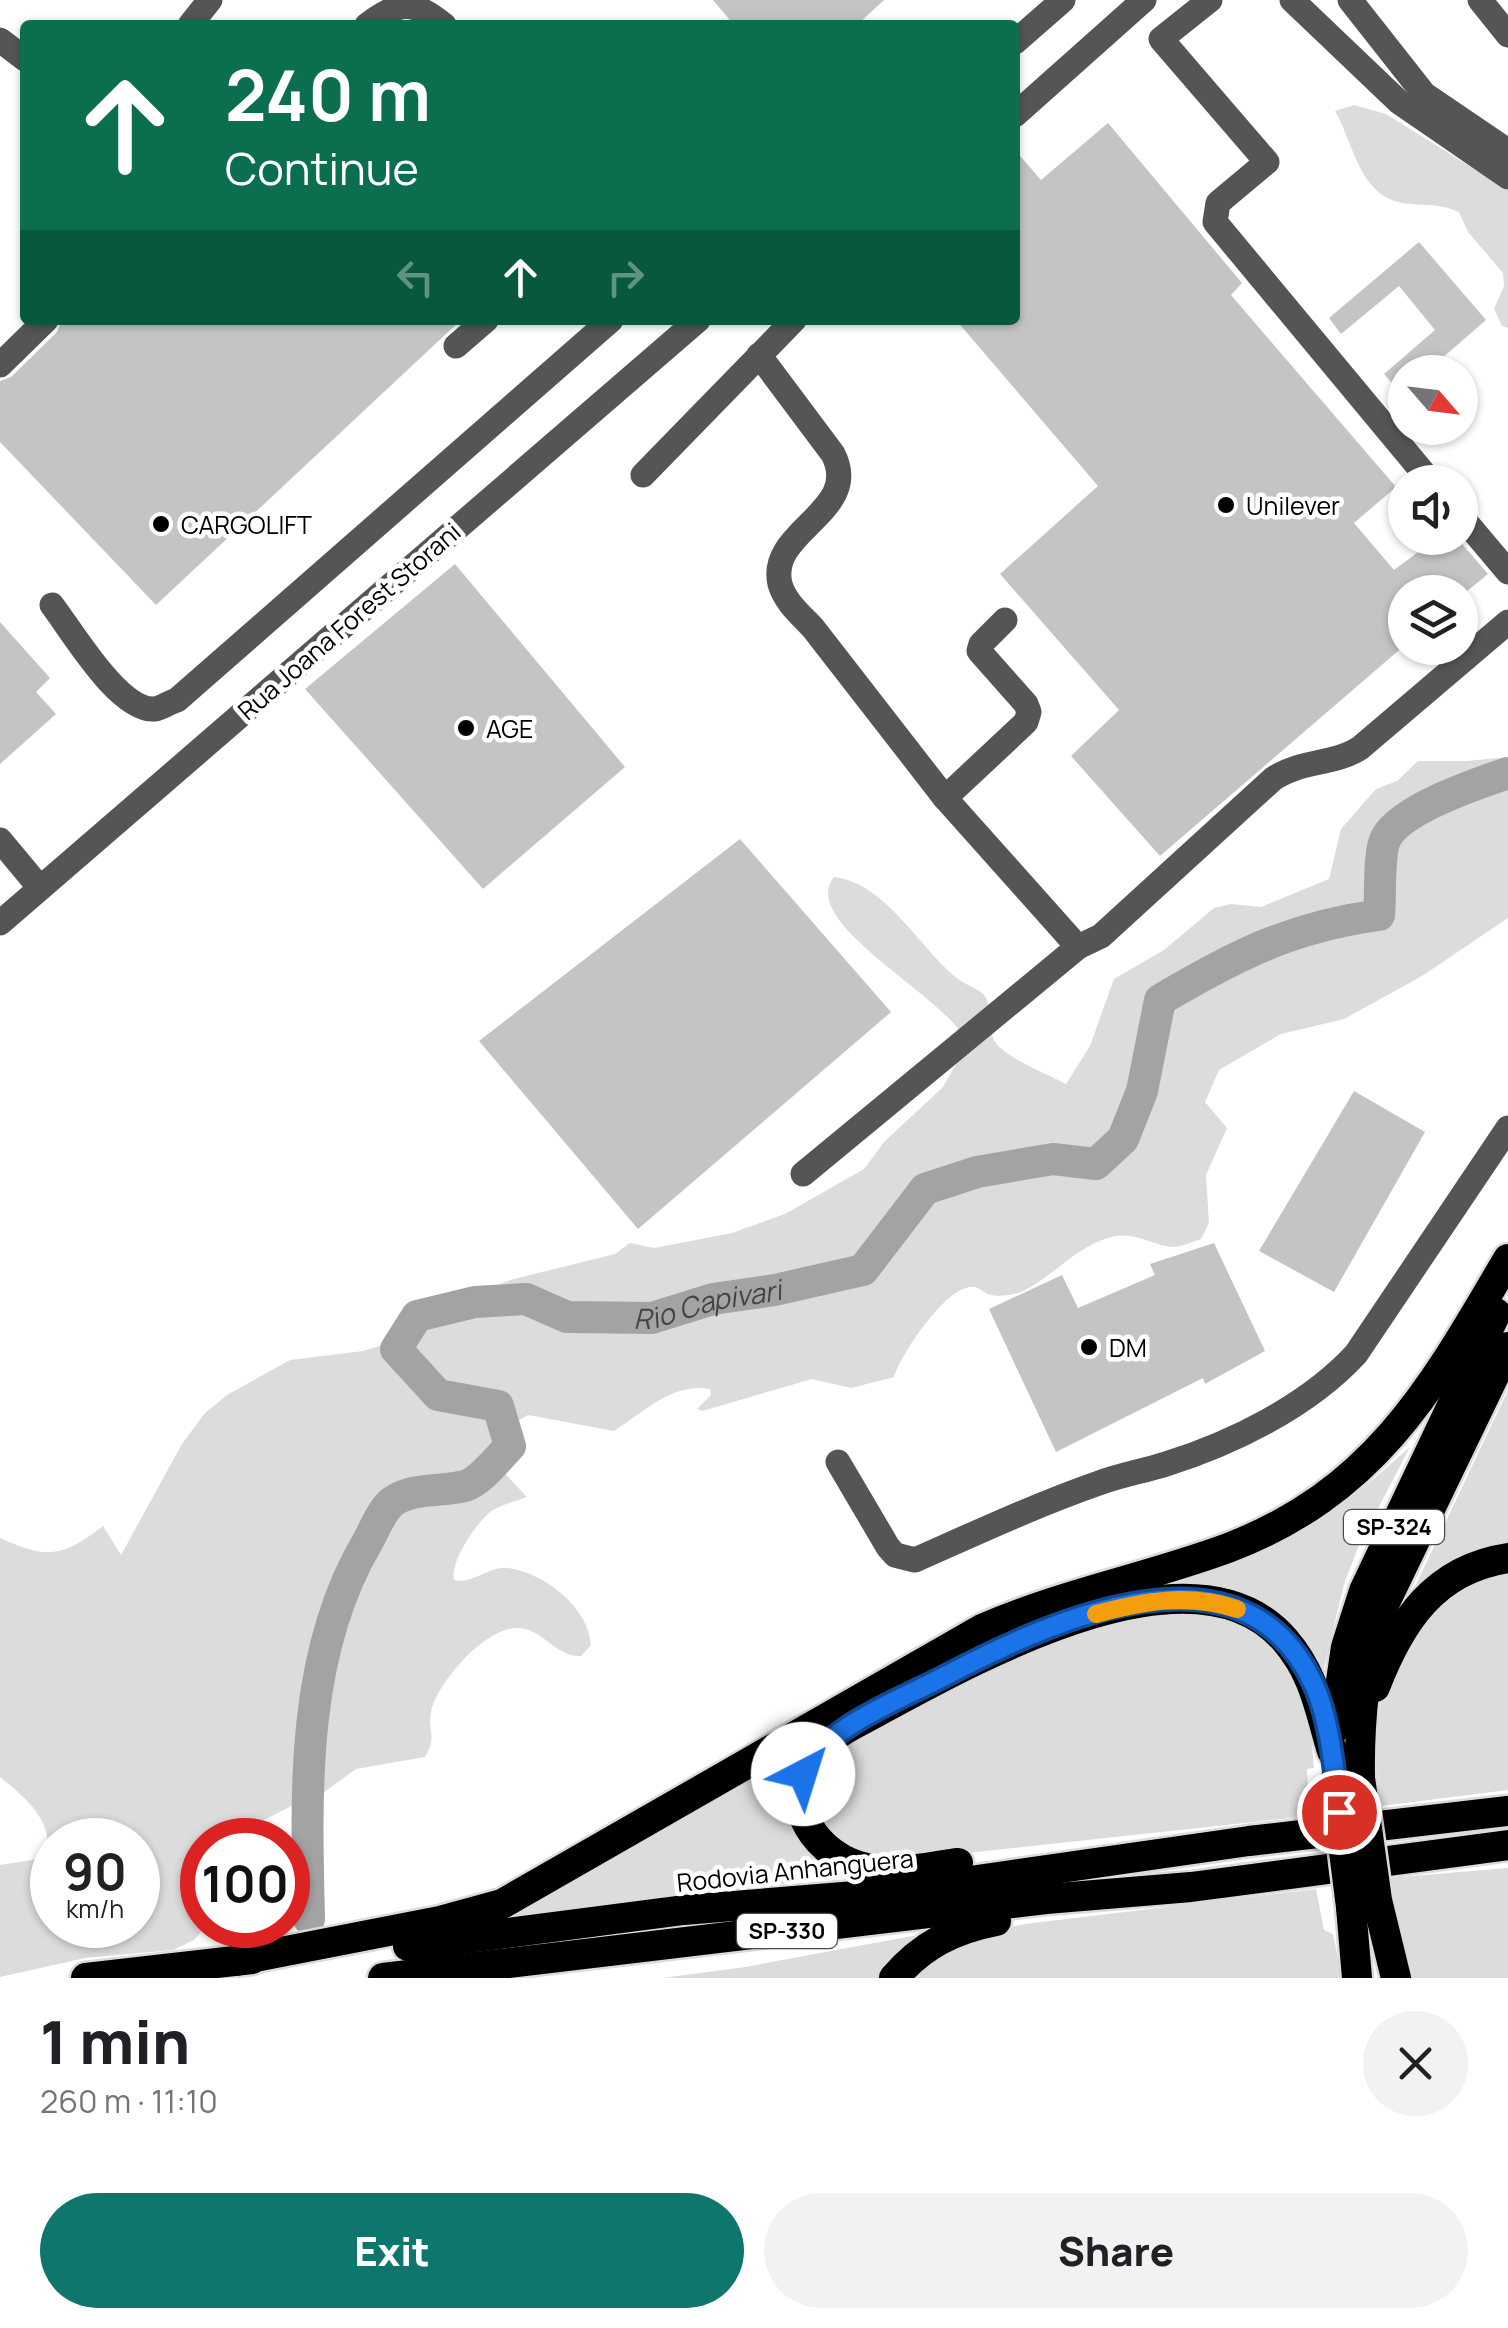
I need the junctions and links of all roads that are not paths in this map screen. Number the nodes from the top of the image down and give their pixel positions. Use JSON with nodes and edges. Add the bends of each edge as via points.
{"nodes":[{"id":1,"x":210,"y":0,"type":"edge"},
{"id":2,"x":1063,"y":0,"type":"edge"},
{"id":3,"x":1144,"y":0,"type":"edge"},
{"id":4,"x":1210,"y":0,"type":"edge"},
{"id":5,"x":1292,"y":0,"type":"edge"},
{"id":6,"x":1350,"y":0,"type":"edge"},
{"id":7,"x":1480,"y":0,"type":"edge"},
{"id":8,"x":194,"y":20,"type":"edge"},
{"id":9,"x":374,"y":20,"type":"edge"},
{"id":10,"x":438,"y":20,"type":"edge"},
{"id":11,"x":1508,"y":35,"type":"edge"},
{"id":12,"x":1020,"y":38,"type":"edge"},
{"id":13,"x":0,"y":40,"type":"edge"},
{"id":14,"x":20,"y":55,"type":"edge"},
{"id":15,"x":1020,"y":110,"type":"edge"},
{"id":16,"x":1508,"y":151,"type":"edge"},
{"id":17,"x":1508,"y":177,"type":"edge"},
{"id":18,"x":41,"y":325,"type":"edge"},
{"id":19,"x":480,"y":325,"type":"edge"},
{"id":20,"x":605,"y":325,"type":"edge"},
{"id":21,"x":692,"y":325,"type":"edge"},
{"id":22,"x":789,"y":325,"type":"edge"},
{"id":23,"x":456,"y":346,"type":"dead end"},
{"id":24,"x":759,"y":355,"type":"junction"},
{"id":25,"x":0,"y":365,"type":"edge"},
{"id":26,"x":1417,"y":465,"type":"edge"},
{"id":27,"x":642,"y":475,"type":"dead end"},
{"id":28,"x":1478,"y":536,"type":"edge"},
{"id":29,"x":1508,"y":572,"type":"edge"},
{"id":30,"x":52,"y":604,"type":"dead end"},
{"id":31,"x":1005,"y":620,"type":"dead end"},
{"id":32,"x":1508,"y":622,"type":"edge"},
{"id":33,"x":945,"y":798,"type":"junction"},
{"id":34,"x":0,"y":840,"type":"edge"},
{"id":35,"x":40,"y":888,"type":"junction"},
{"id":36,"x":0,"y":922,"type":"edge"},
{"id":37,"x":1078,"y":946,"type":"junction"},
{"id":38,"x":1508,"y":1128,"type":"edge"},
{"id":39,"x":803,"y":1174,"type":"dead end"},
{"id":40,"x":1508,"y":1259,"type":"edge"},
{"id":41,"x":1508,"y":1288,"type":"edge"},
{"id":42,"x":1508,"y":1347,"type":"edge"},
{"id":43,"x":838,"y":1462,"type":"dead end"},
{"id":44,"x":1508,"y":1558,"type":"edge"},
{"id":45,"x":1359,"y":1728,"type":"junction"},
{"id":46,"x":1342,"y":1770,"type":"junction"},
{"id":47,"x":1508,"y":1802,"type":"edge"},
{"id":48,"x":1508,"y":1811,"type":"edge"},
{"id":49,"x":1431,"y":1820,"type":"junction"},
{"id":50,"x":1508,"y":1845,"type":"edge"},
{"id":51,"x":1450,"y":1853,"type":"junction"},
{"id":52,"x":1508,"y":1854,"type":"edge"},
{"id":53,"x":1126,"y":1858,"type":"junction"},
{"id":54,"x":1191,"y":1886,"type":"junction"},
{"id":55,"x":1364,"y":1903,"type":"junction"},
{"id":56,"x":235,"y":1961,"type":"junction"},
{"id":57,"x":86,"y":1978,"type":"edge"},
{"id":58,"x":384,"y":1978,"type":"edge"},
{"id":59,"x":894,"y":1978,"type":"edge"},
{"id":60,"x":1357,"y":1978,"type":"edge"},
{"id":61,"x":1396,"y":1978,"type":"edge"}],
"edges":[{"from":1,"to":8,"type":"street"},
{"from":2,"to":12,"type":"street"},
{"from":3,"to":15,"type":"street"},
{"from":4,"to":26,"type":"street","via":[[1161,39],[1267,162],[1218,203],[1214,222]]},
{"from":5,"to":17,"type":"street","via":[[1399,102]]},
{"from":6,"to":16,"type":"street","via":[[1424,94]]},
{"from":7,"to":11,"type":"street"},
{"from":9,"to":10,"type":"street","via":[[406,2],[420,4]]},
{"from":13,"to":14,"type":"street"},
{"from":18,"to":25,"type":"street"},
{"from":19,"to":23,"type":"street"},
{"from":20,"to":30,"type":"street","via":[[176,700],[154,709],[134,705]]},
{"from":21,"to":35,"type":"street","name":"Rua Joana Forest Storani"},
{"from":22,"to":24,"type":"street"},
{"from":24,"to":27,"type":"street"},
{"from":24,"to":33,"type":"street","via":[[842,471],[839,489],[783,555],[781,586]]},
{"from":28,"to":29,"type":"street"},
{"from":31,"to":33,"type":"street","via":[[979,648],[1026,704],[1026,722]]},
{"from":32,"to":37,"type":"street","via":[[1360,748],[1274,779],[1101,936]]},
{"from":33,"to":37,"type":"street"},
{"from":34,"to":35,"type":"street"},
{"from":35,"to":36,"type":"street","name":"Rua Joana Forest Storani"},
{"from":37,"to":39,"type":"street"},
{"from":38,"to":43,"type":"street","via":[[1356,1354],[1308,1396],[1225,1442],[1051,1501],[915,1560],[888,1547]]},
{"from":40,"to":56,"type":"highway","via":[[1398,1430],[1340,1484],[1279,1524],[982,1629],[502,1904]]},
{"from":41,"to":46,"type":"highway","number":"SP-324","via":[[1364,1591],[1346,1647]]},
{"from":42,"to":45,"type":"highway","number":"SP-324","via":[[1378,1617]]},
{"from":44,"to":45,"type":"highway","via":[[1448,1578],[1420,1604],[1383,1665]]},
{"from":45,"to":46,"type":"highway","number":"SP-324"},
{"from":46,"to":53,"type":"highway","via":[[1314,1686],[1284,1639],[1235,1608],[1170,1598],[1076,1618],[1007,1644],[847,1728],[816,1751],[803,1774],[803,1811],[815,1839],[861,1868],[1077,1854]]},
{"from":46,"to":55,"type":"highway","bridge":true},
{"from":47,"to":49,"type":"highway"},
{"from":48,"to":49,"type":"highway","name":"Rodovia Anhanguera","number":"SP-330"},
{"from":49,"to":53,"type":"highway","name":"Rodovia Anhanguera","number":"SP-330"},
{"from":50,"to":51,"type":"highway","number":"SP-330"},
{"from":51,"to":52,"type":"highway"},
{"from":51,"to":54,"type":"highway","number":"SP-330"},
{"from":53,"to":56,"type":"highway","name":"Rodovia Anhanguera","number":"SP-330","via":[[880,1894]]},
{"from":54,"to":58,"type":"highway","number":"SP-330"},
{"from":54,"to":59,"type":"highway","via":[[970,1926],[914,1956]]},
{"from":55,"to":60,"type":"highway","via":[[1354,1938]]},
{"from":55,"to":61,"type":"highway"},
{"from":56,"to":57,"type":"highway","name":"Rodovia Anhanguera","number":"SP-330"}]}
